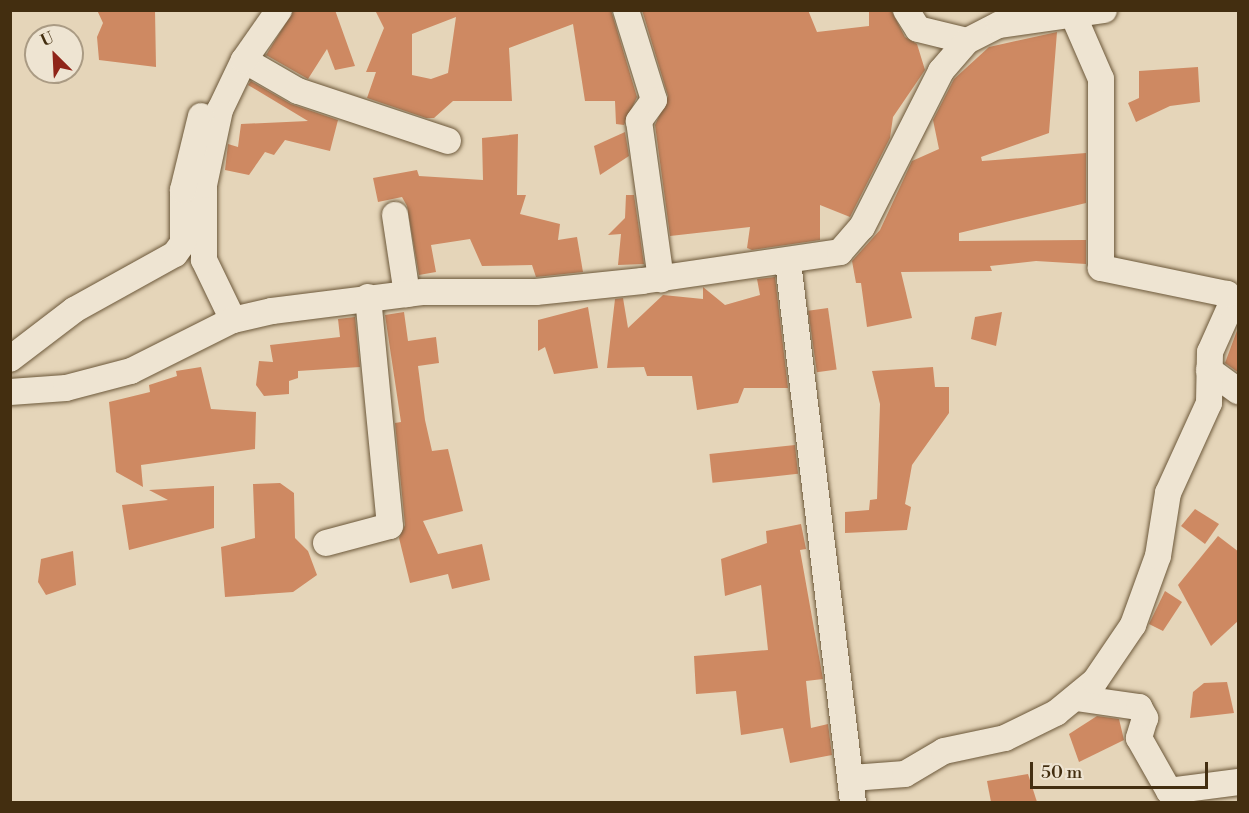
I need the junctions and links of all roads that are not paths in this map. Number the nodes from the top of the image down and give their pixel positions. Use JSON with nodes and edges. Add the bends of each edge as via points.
{"nodes":[{"id":1,"x":279,"y":10,"type":"edge"},
{"id":2,"x":626,"y":10,"type":"edge"},
{"id":3,"x":906,"y":10,"type":"edge"},
{"id":4,"x":1104,"y":10,"type":"edge"},
{"id":5,"x":1072,"y":12,"type":"edge"},
{"id":6,"x":967,"y":41,"type":"junction"},
{"id":7,"x":244,"y":60,"type":"junction"},
{"id":8,"x":201,"y":116,"type":"dead end"},
{"id":9,"x":448,"y":141,"type":"dead end"},
{"id":10,"x":395,"y":215,"type":"dead end"},
{"id":11,"x":788,"y":262,"type":"junction"},
{"id":12,"x":661,"y":279,"type":"junction"},
{"id":13,"x":407,"y":294,"type":"junction"},
{"id":14,"x":368,"y":297,"type":"junction"},
{"id":15,"x":233,"y":320,"type":"junction"},
{"id":16,"x":10,"y":358,"type":"edge"},
{"id":17,"x":1209,"y":370,"type":"junction"},
{"id":18,"x":1239,"y":391,"type":"edge"},
{"id":19,"x":10,"y":392,"type":"edge"},
{"id":20,"x":326,"y":543,"type":"dead end"},
{"id":21,"x":1076,"y":698,"type":"junction"},
{"id":22,"x":1239,"y":782,"type":"edge"},
{"id":23,"x":852,"y":790,"type":"edge"}],
"edges":[{"from":1,"to":7,"type":"street"},
{"from":2,"to":12,"type":"street","via":[[654,100],[639,121]]},
{"from":3,"to":6,"type":"street","via":[[918,29]]},
{"from":4,"to":5,"type":"street"},
{"from":5,"to":6,"type":"street","via":[[999,25]]},
{"from":5,"to":17,"type":"street","via":[[1101,79],[1101,268],[1227,294],[1231,305],[1211,347]]},
{"from":6,"to":11,"type":"street","via":[[941,71],[854,239],[840,252]]},
{"from":7,"to":9,"type":"street","via":[[298,91]]},
{"from":7,"to":15,"type":"street","via":[[218,118],[204,185],[204,260]]},
{"from":8,"to":16,"type":"street","via":[[183,190],[183,243],[175,254],[74,309]]},
{"from":10,"to":13,"type":"street"},
{"from":11,"to":12,"type":"street"},
{"from":11,"to":23,"type":"street","via":[[836,693]]},
{"from":12,"to":13,"type":"street","via":[[536,292]]},
{"from":13,"to":14,"type":"street"},
{"from":14,"to":15,"type":"street"},
{"from":14,"to":20,"type":"street","via":[[390,525]]},
{"from":15,"to":19,"type":"street","via":[[131,371],[66,388]]},
{"from":17,"to":18,"type":"street"},
{"from":17,"to":21,"type":"street","via":[[1209,403],[1168,493],[1152,577],[1110,664]]},
{"from":21,"to":22,"type":"street","via":[[1139,707],[1145,724],[1139,738],[1169,791]]},
{"from":21,"to":23,"type":"street","via":[[1037,725],[994,742],[944,751],[905,774]]}]}
